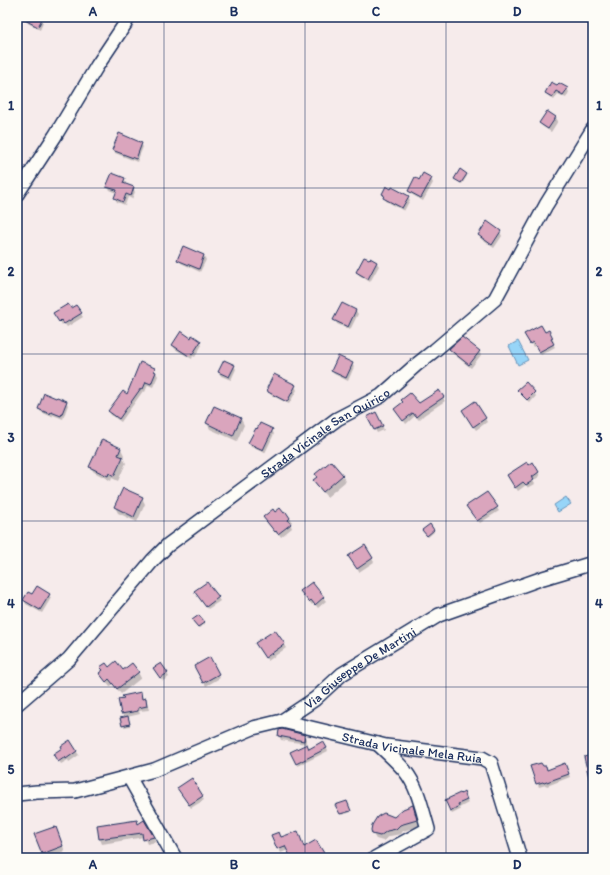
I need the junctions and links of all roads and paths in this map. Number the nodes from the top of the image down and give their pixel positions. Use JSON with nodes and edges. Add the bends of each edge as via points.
{"nodes":[{"id":1,"x":128,"y":17,"type":"edge"},
{"id":2,"x":593,"y":129,"type":"edge"},
{"id":3,"x":17,"y":194,"type":"edge"},
{"id":4,"x":593,"y":563,"type":"edge"},
{"id":5,"x":17,"y":704,"type":"edge"},
{"id":6,"x":282,"y":721,"type":"junction"},
{"id":7,"x":378,"y":744,"type":"junction"},
{"id":8,"x":129,"y":777,"type":"junction"},
{"id":9,"x":17,"y":794,"type":"edge"},
{"id":10,"x":176,"y":858,"type":"edge"},
{"id":11,"x":375,"y":858,"type":"edge"},
{"id":12,"x":520,"y":858,"type":"edge"}],
"edges":[{"from":1,"to":3,"type":"street"},
{"from":2,"to":5,"type":"street","name":"Strada Vicinale San Quirico","via":[[546,205],[495,299],[381,396],[337,419],[168,545],[69,659]]},
{"from":4,"to":6,"type":"street","name":"Via Giuseppe De Martini","via":[[439,615],[342,674],[315,699]]},
{"from":6,"to":7,"type":"street","name":"Strada Vicinale Mela Ruia"},
{"from":6,"to":8,"type":"street","name":"Via Giuseppe De Martini","via":[[253,728],[154,770]]},
{"from":7,"to":11,"type":"street","via":[[411,779],[428,829]]},
{"from":7,"to":12,"type":"street","name":"Strada Vicinale Mela Ruia","via":[[482,758],[491,763]]},
{"from":8,"to":9,"type":"street","name":"Via Giuseppe De Martini","via":[[75,791]]},
{"from":8,"to":10,"type":"street"}]}
